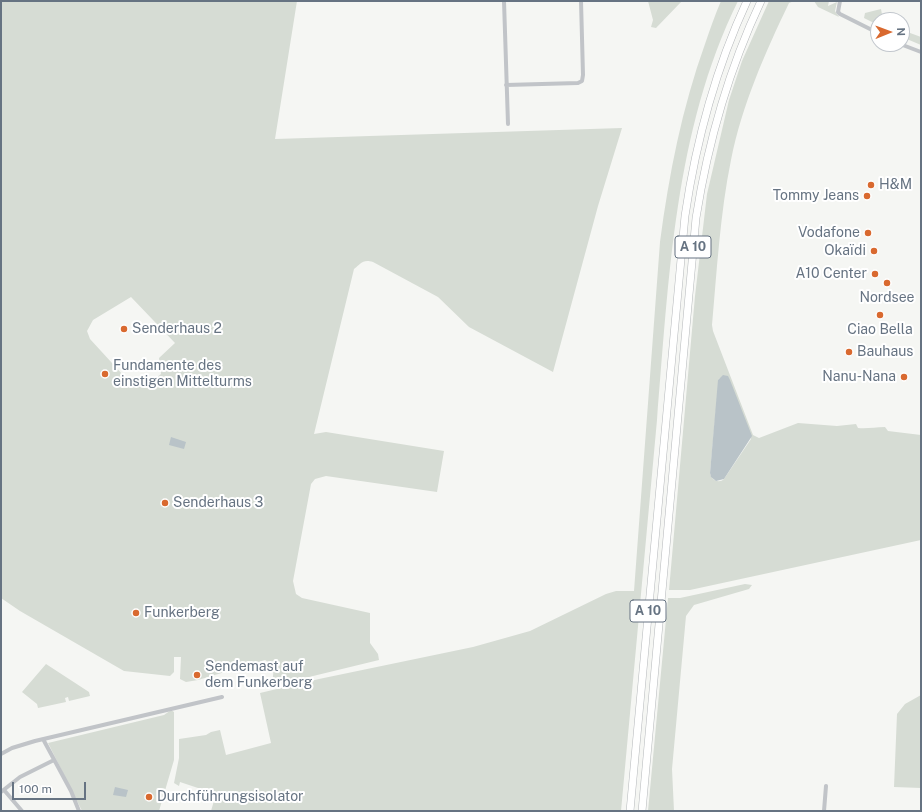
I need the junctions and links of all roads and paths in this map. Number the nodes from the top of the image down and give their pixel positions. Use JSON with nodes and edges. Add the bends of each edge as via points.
{"nodes":[{"id":1,"x":504,"y":1,"type":"edge"},
{"id":2,"x":581,"y":1,"type":"edge"},
{"id":3,"x":747,"y":1,"type":"edge"},
{"id":4,"x":761,"y":1,"type":"edge"},
{"id":5,"x":840,"y":1,"type":"edge"},
{"id":6,"x":870,"y":29,"type":"edge"},
{"id":7,"x":910,"y":48,"type":"edge"},
{"id":8,"x":921,"y":52,"type":"edge"},
{"id":9,"x":506,"y":85,"type":"junction"},
{"id":10,"x":508,"y":124,"type":"dead end"},
{"id":11,"x":222,"y":697,"type":"dead end"},
{"id":12,"x":43,"y":740,"type":"junction"},
{"id":13,"x":1,"y":754,"type":"edge"},
{"id":14,"x":54,"y":760,"type":"junction"},
{"id":15,"x":826,"y":786,"type":"dead end"},
{"id":16,"x":3,"y":791,"type":"edge"},
{"id":17,"x":22,"y":811,"type":"edge"},
{"id":18,"x":79,"y":811,"type":"edge"},
{"id":19,"x":630,"y":811,"type":"edge"},
{"id":20,"x":642,"y":811,"type":"edge"},
{"id":21,"x":824,"y":811,"type":"edge"}],
"edges":[{"from":1,"to":9,"type":"street"},
{"from":2,"to":9,"type":"street","via":[[584,75],[582,81]]},
{"from":3,"to":19,"type":"highway","number":"A 10","via":[[711,91],[692,170],[685,216]]},
{"from":4,"to":20,"type":"highway","number":"A 10","via":[[736,56],[723,94],[703,171],[696,218]]},
{"from":5,"to":6,"type":"street","via":[[840,14]]},
{"from":7,"to":8,"type":"street"},
{"from":9,"to":10,"type":"street"},
{"from":11,"to":12,"type":"street"},
{"from":12,"to":13,"type":"street","via":[[12,748]]},
{"from":12,"to":14,"type":"street"},
{"from":14,"to":16,"type":"street","via":[[20,777]]},
{"from":14,"to":18,"type":"street"},
{"from":15,"to":21,"type":"street"},
{"from":16,"to":17,"type":"street"}]}
